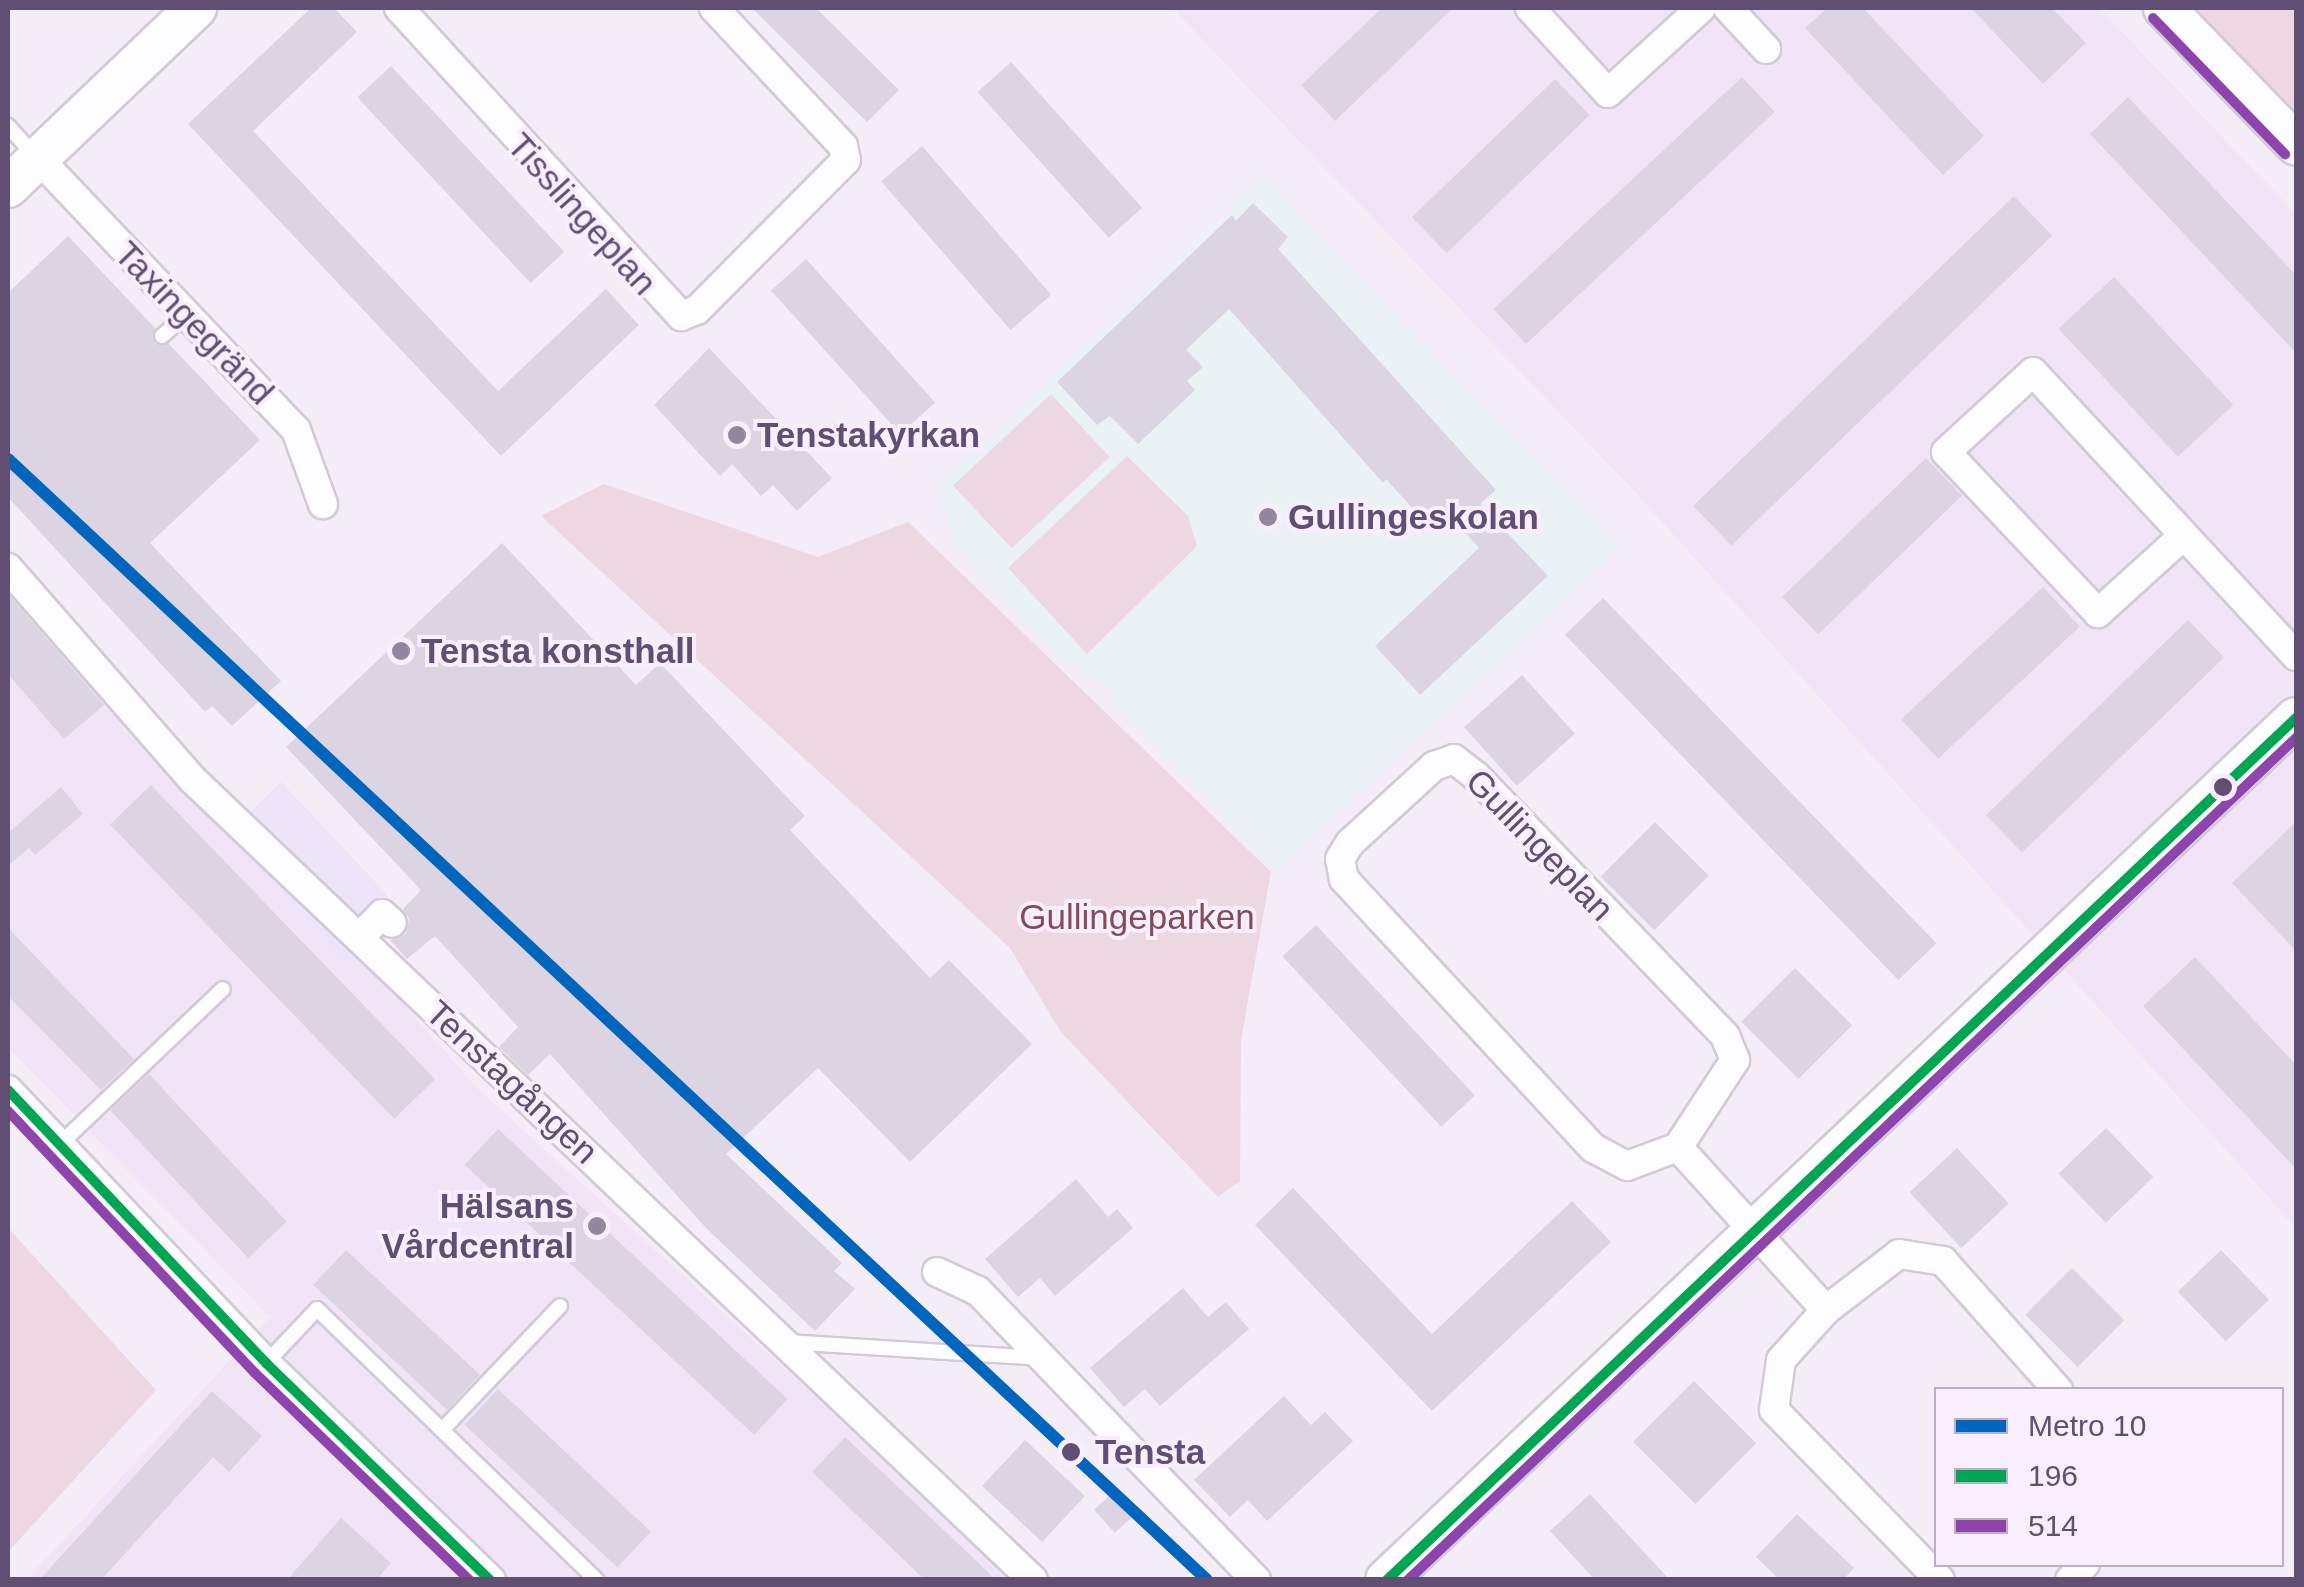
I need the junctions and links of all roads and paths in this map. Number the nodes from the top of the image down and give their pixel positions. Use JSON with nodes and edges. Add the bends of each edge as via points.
{"nodes":[{"id":1,"x":196,"y":8,"type":"edge"},
{"id":2,"x":399,"y":8,"type":"edge"},
{"id":3,"x":714,"y":8,"type":"edge"},
{"id":4,"x":1530,"y":8,"type":"edge"},
{"id":5,"x":1701,"y":8,"type":"edge"},
{"id":6,"x":1728,"y":8,"type":"edge"},
{"id":7,"x":2164,"y":8,"type":"edge"},
{"id":8,"x":1766,"y":48,"type":"dead end"},
{"id":9,"x":8,"y":126,"type":"edge"},
{"id":10,"x":2296,"y":144,"type":"edge"},
{"id":11,"x":38,"y":158,"type":"junction"},
{"id":12,"x":8,"y":187,"type":"edge"},
{"id":13,"x":184,"y":317,"type":"junction"},
{"id":14,"x":162,"y":336,"type":"dead end"},
{"id":15,"x":323,"y":504,"type":"dead end"},
{"id":16,"x":2183,"y":536,"type":"junction"},
{"id":17,"x":8,"y":568,"type":"edge"},
{"id":18,"x":2296,"y":656,"type":"edge"},
{"id":19,"x":2296,"y":718,"type":"edge"},
{"id":20,"x":392,"y":923,"type":"dead end"},
{"id":21,"x":359,"y":938,"type":"junction"},
{"id":22,"x":223,"y":989,"type":"dead end"},
{"id":23,"x":8,"y":1090,"type":"edge"},
{"id":24,"x":59,"y":1145,"type":"junction"},
{"id":25,"x":1678,"y":1148,"type":"junction"},
{"id":26,"x":1757,"y":1232,"type":"junction"},
{"id":27,"x":937,"y":1272,"type":"dead end"},
{"id":28,"x":560,"y":1306,"type":"dead end"},
{"id":29,"x":1826,"y":1310,"type":"junction"},
{"id":30,"x":780,"y":1341,"type":"junction"},
{"id":31,"x":1042,"y":1358,"type":"junction"},
{"id":32,"x":266,"y":1364,"type":"junction"},
{"id":33,"x":2055,"y":1387,"type":"edge"},
{"id":34,"x":442,"y":1430,"type":"junction"},
{"id":35,"x":491,"y":1580,"type":"edge"},
{"id":36,"x":596,"y":1580,"type":"edge"},
{"id":37,"x":1033,"y":1580,"type":"edge"},
{"id":38,"x":1256,"y":1580,"type":"edge"},
{"id":39,"x":1386,"y":1580,"type":"edge"},
{"id":40,"x":1940,"y":1580,"type":"edge"}],
"edges":[{"from":1,"to":11,"type":"street"},
{"from":2,"to":3,"type":"street","name":"Tisslingeplan","via":[[681,316],[697,310],[841,173],[846,160],[844,146]]},
{"from":4,"to":5,"type":"street","via":[[1608,93]]},
{"from":6,"to":8,"type":"street"},
{"from":7,"to":10,"type":"street"},
{"from":9,"to":11,"type":"lane"},
{"from":11,"to":12,"type":"street"},
{"from":11,"to":13,"type":"street","name":"Taxingegränd"},
{"from":13,"to":14,"type":"lane"},
{"from":13,"to":15,"type":"street","name":"Taxingegränd","via":[[296,430]]},
{"from":16,"to":16,"type":"street","via":[[2033,372],[1946,452],[2098,613]]},
{"from":16,"to":18,"type":"street"},
{"from":17,"to":21,"type":"street","name":"Tenstagången","via":[[162,747]]},
{"from":19,"to":26,"type":"street"},
{"from":20,"to":21,"type":"street","via":[[382,914]]},
{"from":21,"to":30,"type":"street","name":"Tenstagången"},
{"from":22,"to":24,"type":"lane"},
{"from":23,"to":24,"type":"street"},
{"from":24,"to":32,"type":"street"},
{"from":25,"to":25,"type":"street","name":"Gullingeplan","via":[[1735,1060],[1725,1036],[1476,776],[1454,759],[1434,766],[1350,843],[1340,860],[1344,879],[1593,1148],[1627,1166]]},
{"from":25,"to":26,"type":"street"},
{"from":26,"to":29,"type":"street"},
{"from":26,"to":39,"type":"street"},
{"from":27,"to":31,"type":"street","via":[[978,1290]]},
{"from":28,"to":34,"type":"lane"},
{"from":29,"to":33,"type":"street","via":[[1898,1254],[1942,1261]]},
{"from":29,"to":40,"type":"street","via":[[1782,1360],[1774,1410]]},
{"from":30,"to":31,"type":"lane"},
{"from":30,"to":37,"type":"street","name":"Tenstagången"},
{"from":31,"to":38,"type":"street"},
{"from":32,"to":34,"type":"lane","via":[[316,1309]]},
{"from":32,"to":35,"type":"street"},
{"from":34,"to":36,"type":"lane"}]}
